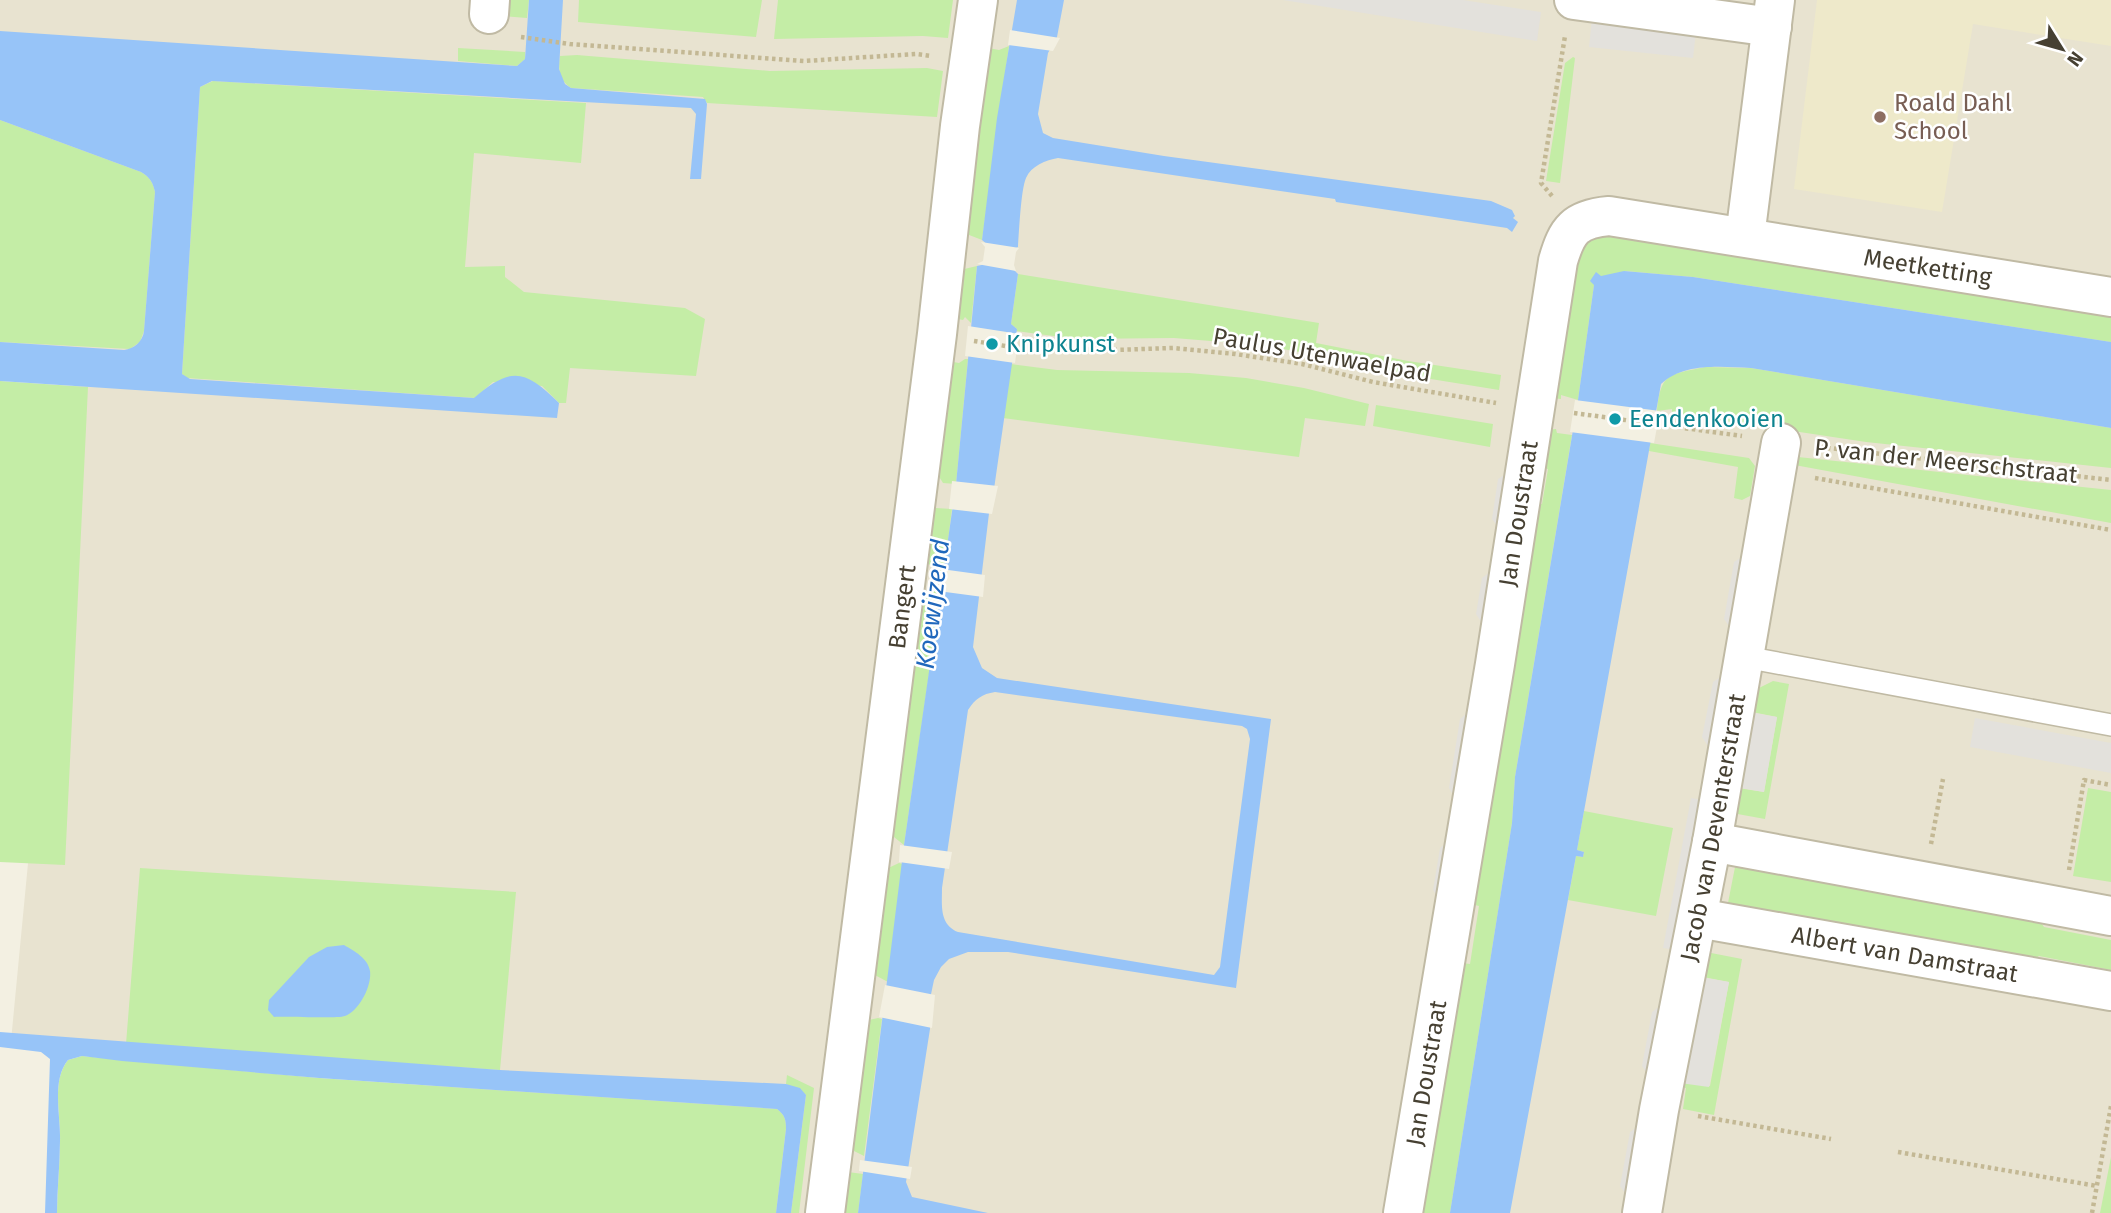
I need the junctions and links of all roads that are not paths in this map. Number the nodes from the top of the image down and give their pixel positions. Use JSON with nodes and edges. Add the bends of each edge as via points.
{"nodes":[{"id":1,"x":978,"y":0,"type":"edge"},
{"id":2,"x":1570,"y":13,"type":"edge"},
{"id":3,"x":1774,"y":13,"type":"edge"},
{"id":4,"x":1745,"y":237,"type":"junction"},
{"id":5,"x":2111,"y":298,"type":"edge"},
{"id":6,"x":1779,"y":457,"type":"road end"},
{"id":7,"x":1745,"y":657,"type":"junction"},
{"id":8,"x":2111,"y":725,"type":"edge"},
{"id":9,"x":1712,"y":842,"type":"junction"},
{"id":10,"x":2111,"y":916,"type":"edge"},
{"id":11,"x":1698,"y":918,"type":"junction"},
{"id":12,"x":2111,"y":991,"type":"edge"},
{"id":13,"x":825,"y":1213,"type":"edge"},
{"id":14,"x":1403,"y":1213,"type":"edge"},
{"id":15,"x":1642,"y":1213,"type":"edge"}],
"edges":[{"from":1,"to":13,"type":"street","name":"Bangert"},
{"from":2,"to":3,"type":"street"},
{"from":3,"to":4,"type":"street"},
{"from":4,"to":5,"type":"street","name":"Meetketting"},
{"from":4,"to":14,"type":"street","name":"Jan Doustraat","via":[[1609,216],[1588,218],[1565,236]]},
{"from":6,"to":7,"type":"street","name":"Jacob van Deventerstraat"},
{"from":7,"to":8,"type":"lane"},
{"from":7,"to":9,"type":"street","name":"Jacob van Deventerstraat"},
{"from":9,"to":10,"type":"street"},
{"from":9,"to":11,"type":"street","name":"Jacob van Deventerstraat"},
{"from":11,"to":12,"type":"street","name":"Albert van Damstraat"},
{"from":11,"to":15,"type":"street","name":"Jacob van Deventerstraat"}]}
